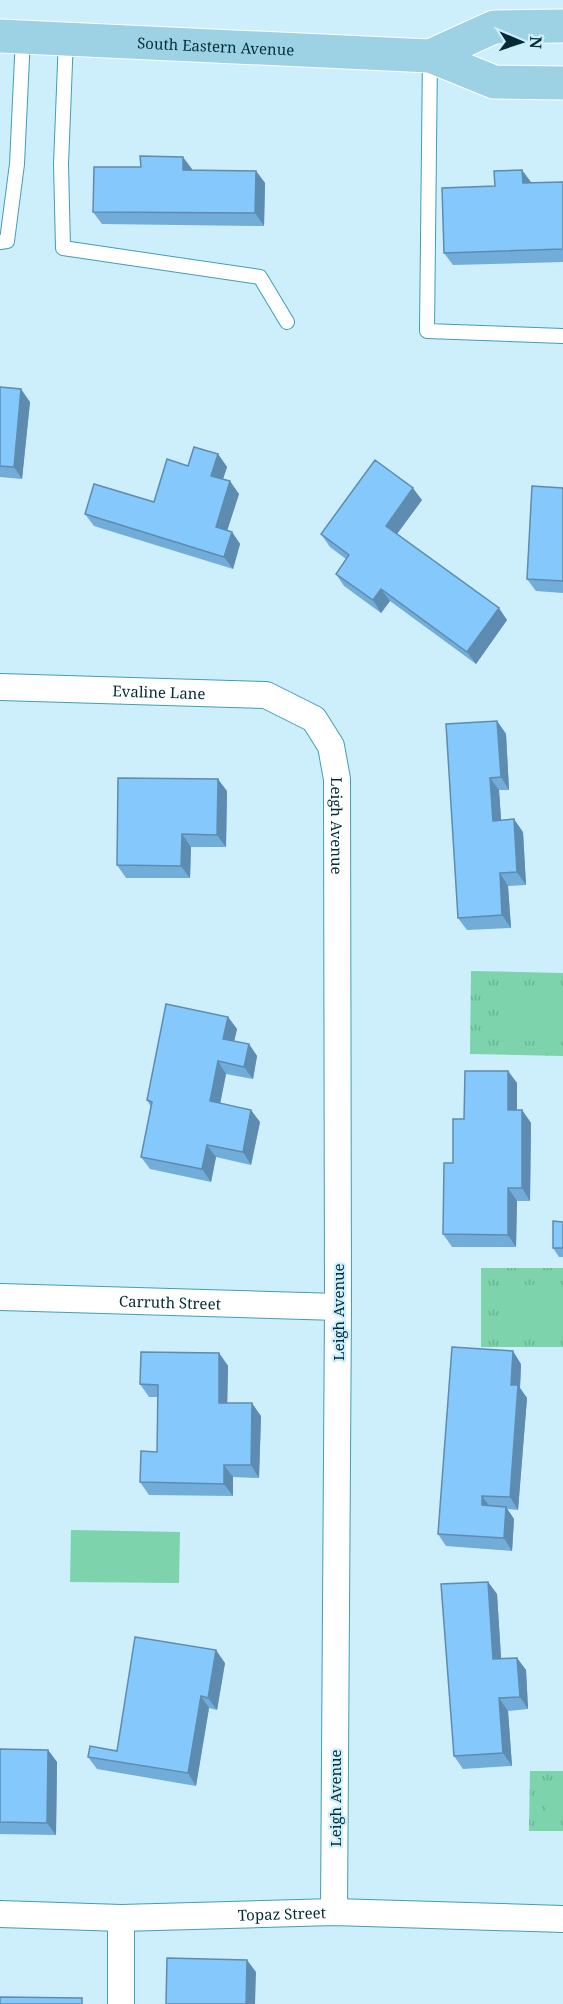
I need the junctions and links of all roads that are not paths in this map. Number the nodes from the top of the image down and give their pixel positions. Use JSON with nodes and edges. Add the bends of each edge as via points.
{"nodes":[{"id":1,"x":563,"y":27,"type":"edge"},
{"id":2,"x":11,"y":36,"type":"edge"},
{"id":3,"x":66,"y":38,"type":"junction"},
{"id":4,"x":430,"y":56,"type":"junction"},
{"id":5,"x":563,"y":83,"type":"edge"},
{"id":6,"x":0,"y":242,"type":"edge"},
{"id":7,"x":287,"y":322,"type":"dead end"},
{"id":8,"x":563,"y":336,"type":"edge"},
{"id":9,"x":0,"y":687,"type":"edge"},
{"id":10,"x":314,"y":718,"type":"joint"},
{"id":11,"x":0,"y":1297,"type":"edge"},
{"id":12,"x":338,"y":1307,"type":"junction"},
{"id":13,"x":334,"y":1912,"type":"junction"},
{"id":14,"x":0,"y":1914,"type":"edge"},
{"id":15,"x":121,"y":1918,"type":"junction"},
{"id":16,"x":563,"y":1918,"type":"edge"},
{"id":17,"x":121,"y":2004,"type":"edge"}],
"edges":[{"from":1,"to":4,"type":"main road","name":"South Eastern Avenue","via":[[494,27]]},
{"from":2,"to":3,"type":"main road","name":"South Eastern Avenue"},
{"from":2,"to":6,"type":"lane","via":[[17,164],[7,241]]},
{"from":3,"to":4,"type":"main road","name":"South Eastern Avenue"},
{"from":3,"to":7,"type":"lane","via":[[61,164],[63,248],[260,277]]},
{"from":4,"to":5,"type":"main road","name":"South Eastern Avenue","via":[[494,82]]},
{"from":4,"to":8,"type":"lane","via":[[427,331]]},
{"from":9,"to":10,"type":"street","name":"Evaline Lane","via":[[266,695]]},
{"from":10,"to":12,"type":"street","name":"Leigh Avenue","via":[[331,746],[337,779]]},
{"from":11,"to":12,"type":"street","name":"Carruth Street"},
{"from":12,"to":13,"type":"street","name":"Leigh Avenue"},
{"from":13,"to":15,"type":"street","name":"Topaz Street"},
{"from":13,"to":16,"type":"street","name":"Topaz Street"},
{"from":14,"to":15,"type":"street","name":"Topaz Street"},
{"from":15,"to":17,"type":"street"}]}
